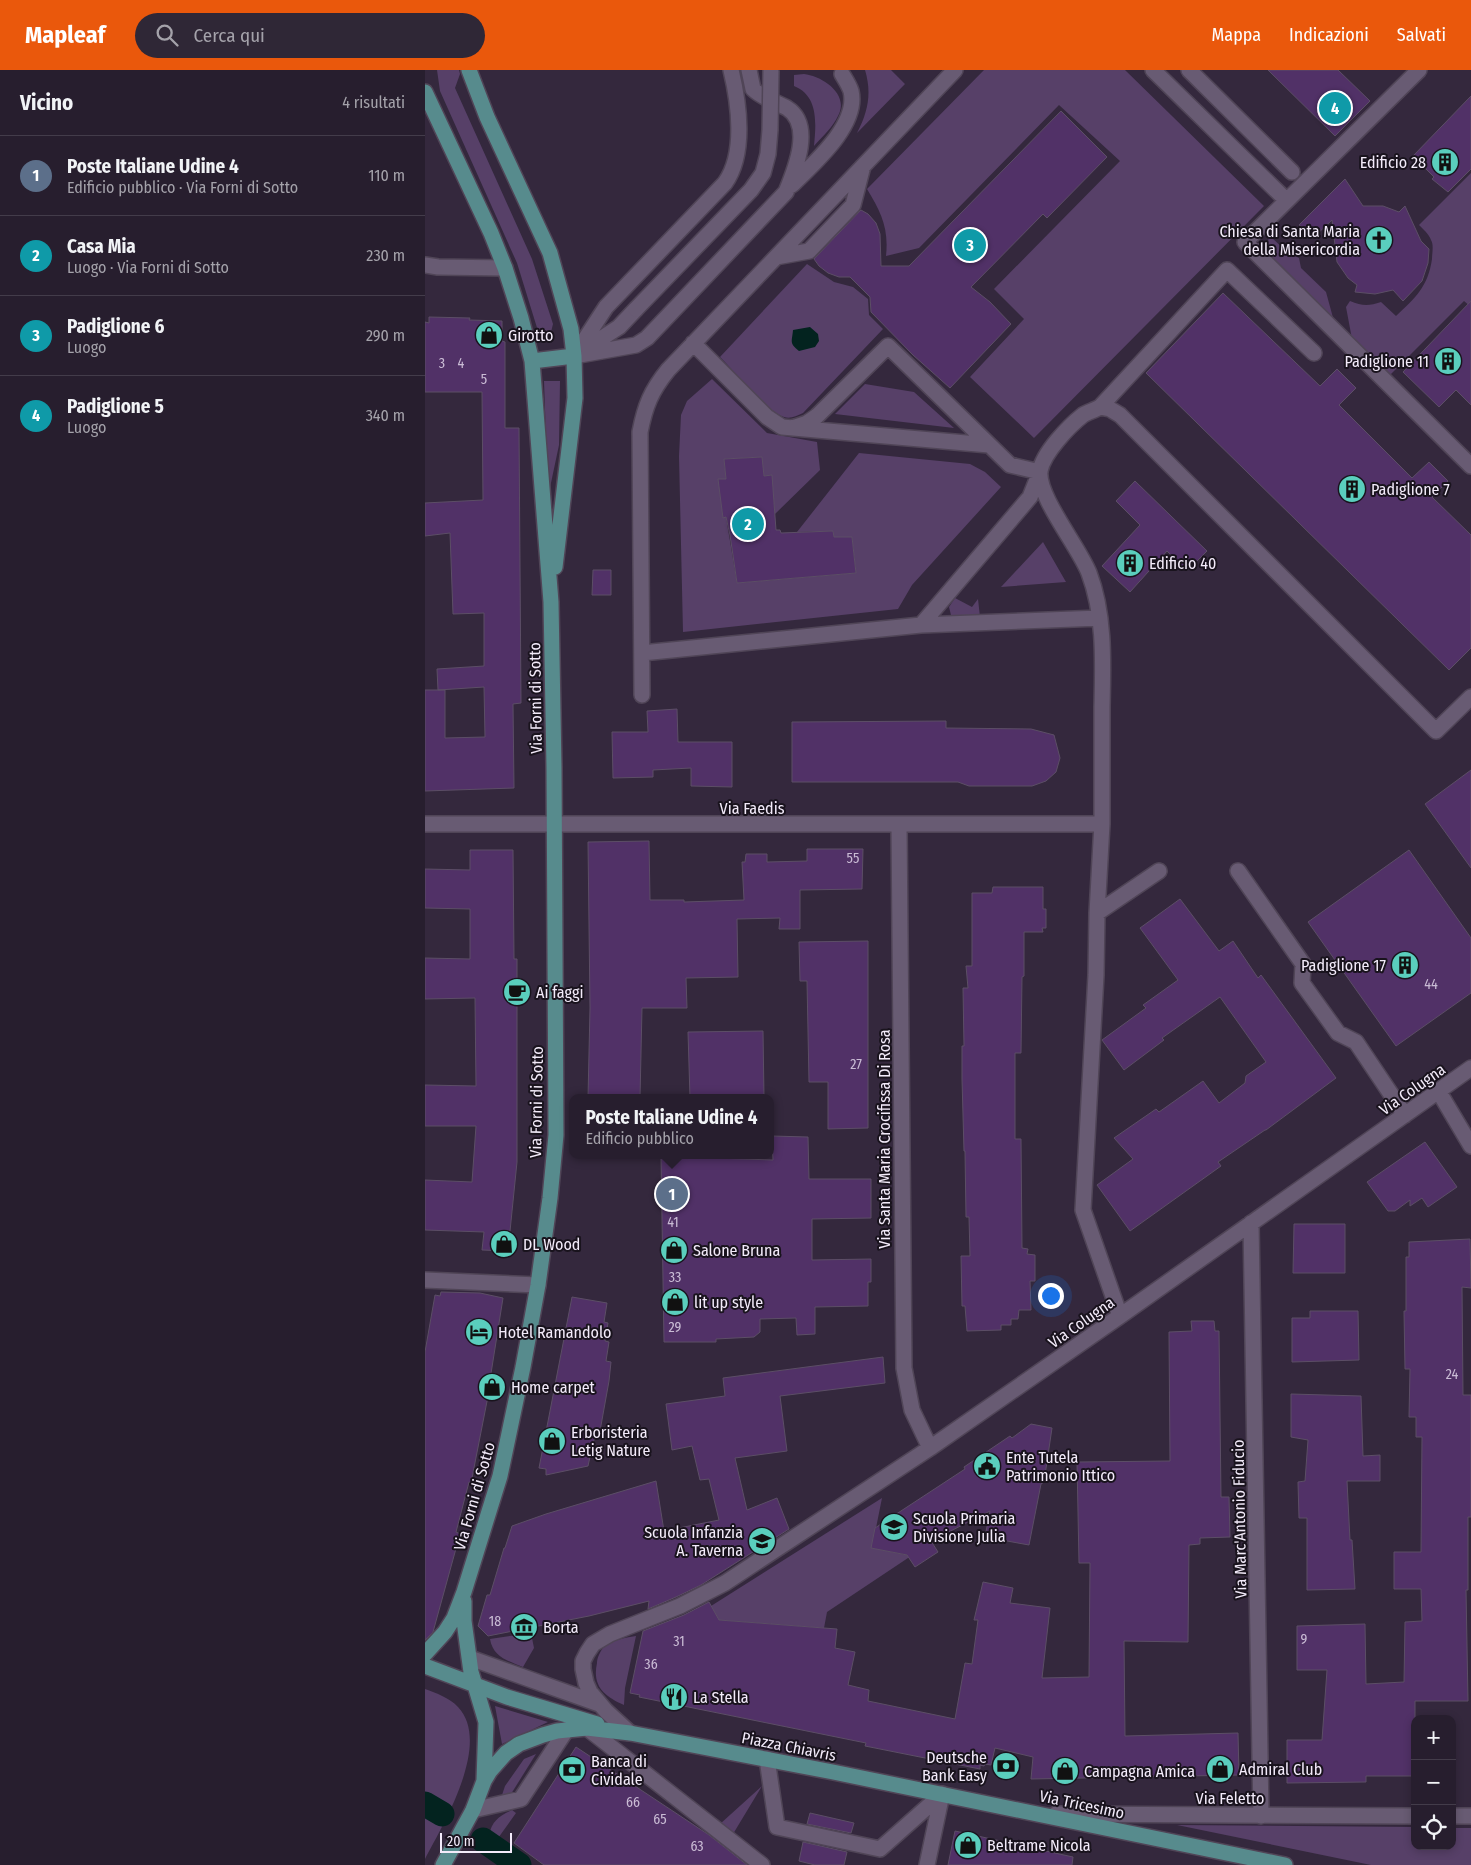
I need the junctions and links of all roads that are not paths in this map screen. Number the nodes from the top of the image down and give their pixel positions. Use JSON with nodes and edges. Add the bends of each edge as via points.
{"nodes":[{"id":1,"x":469,"y":70,"type":"edge"},
{"id":2,"x":731,"y":70,"type":"edge"},
{"id":3,"x":749,"y":70,"type":"edge"},
{"id":4,"x":771,"y":70,"type":"edge"},
{"id":5,"x":955,"y":70,"type":"edge"},
{"id":6,"x":1153,"y":70,"type":"edge"},
{"id":7,"x":1189,"y":70,"type":"edge"},
{"id":8,"x":1419,"y":70,"type":"edge"},
{"id":9,"x":842,"y":74,"type":"dead end"},
{"id":10,"x":425,"y":92,"type":"edge"},
{"id":11,"x":1293,"y":172,"type":"dead end"},
{"id":12,"x":786,"y":192,"type":"junction"},
{"id":13,"x":1281,"y":195,"type":"dead end"},
{"id":14,"x":425,"y":265,"type":"edge"},
{"id":15,"x":505,"y":268,"type":"junction"},
{"id":16,"x":693,"y":343,"type":"junction"},
{"id":17,"x":1314,"y":353,"type":"dead end"},
{"id":18,"x":574,"y":356,"type":"junction"},
{"id":19,"x":532,"y":361,"type":"junction"},
{"id":20,"x":1100,"y":407,"type":"junction"},
{"id":21,"x":792,"y":428,"type":"junction"},
{"id":22,"x":989,"y":445,"type":"junction"},
{"id":23,"x":1471,"y":466,"type":"edge"},
{"id":24,"x":1040,"y":472,"type":"junction"},
{"id":25,"x":551,"y":602,"type":"junction"},
{"id":26,"x":1100,"y":618,"type":"junction"},
{"id":27,"x":921,"y":626,"type":"junction"},
{"id":28,"x":642,"y":653,"type":"junction"},
{"id":29,"x":642,"y":695,"type":"dead end"},
{"id":30,"x":1471,"y":698,"type":"edge"},
{"id":31,"x":425,"y":824,"type":"edge"},
{"id":32,"x":1102,"y":824,"type":"junction"},
{"id":33,"x":554,"y":825,"type":"junction"},
{"id":34,"x":899,"y":826,"type":"junction"},
{"id":35,"x":1159,"y":871,"type":"dead end"},
{"id":36,"x":1238,"y":871,"type":"dead end"},
{"id":37,"x":1097,"y":913,"type":"junction"},
{"id":38,"x":1471,"y":1068,"type":"edge"},
{"id":39,"x":1439,"y":1092,"type":"junction"},
{"id":40,"x":1405,"y":1115,"type":"junction"},
{"id":41,"x":1471,"y":1146,"type":"edge"},
{"id":42,"x":1251,"y":1222,"type":"junction"},
{"id":43,"x":425,"y":1280,"type":"edge"},
{"id":44,"x":538,"y":1285,"type":"junction"},
{"id":45,"x":1120,"y":1316,"type":"junction"},
{"id":46,"x":930,"y":1448,"type":"junction"},
{"id":47,"x":464,"y":1592,"type":"junction"},
{"id":48,"x":425,"y":1654,"type":"edge"},
{"id":49,"x":469,"y":1658,"type":"junction"},
{"id":50,"x":425,"y":1666,"type":"edge"},
{"id":51,"x":475,"y":1686,"type":"junction"},
{"id":52,"x":599,"y":1704,"type":"junction"},
{"id":53,"x":587,"y":1728,"type":"junction"},
{"id":54,"x":567,"y":1730,"type":"junction"},
{"id":55,"x":630,"y":1733,"type":"junction"},
{"id":56,"x":767,"y":1759,"type":"junction"},
{"id":57,"x":484,"y":1781,"type":"junction"},
{"id":58,"x":941,"y":1794,"type":"junction"},
{"id":59,"x":473,"y":1810,"type":"junction"},
{"id":60,"x":1045,"y":1814,"type":"junction"},
{"id":61,"x":1261,"y":1816,"type":"junction"},
{"id":62,"x":1411,"y":1816,"type":"edge"},
{"id":63,"x":1456,"y":1816,"type":"edge"},
{"id":64,"x":1471,"y":1816,"type":"edge"},
{"id":65,"x":454,"y":1858,"type":"edge"},
{"id":66,"x":443,"y":1865,"type":"edge"},
{"id":67,"x":762,"y":1865,"type":"edge"},
{"id":68,"x":927,"y":1865,"type":"edge"},
{"id":69,"x":1285,"y":1865,"type":"edge"}],
"edges":[{"from":1,"to":18,"type":"main road","name":"Via Forni di Sotto","via":[[549,253],[565,305]]},
{"from":2,"to":18,"type":"street","via":[[739,141],[731,174],[606,307]]},
{"from":3,"to":12,"type":"street","via":[[753,89],[794,114],[799,124],[798,162]]},
{"from":4,"to":18,"type":"street","bridge":true,"via":[[770,142],[763,173],[751,190],[619,327]]},
{"from":5,"to":16,"type":"street"},
{"from":6,"to":13,"type":"street"},
{"from":7,"to":11,"type":"street"},
{"from":8,"to":23,"type":"street","via":[[1245,242]]},
{"from":9,"to":12,"type":"street","via":[[851,93],[845,123],[827,150]]},
{"from":10,"to":15,"type":"main road","name":"Via Forni di Sotto"},
{"from":12,"to":18,"type":"street","via":[[647,338],[636,345]]},
{"from":14,"to":15,"type":"street"},
{"from":15,"to":19,"type":"main road","name":"Via Forni di Sotto"},
{"from":16,"to":21,"type":"street","via":[[767,417],[782,427]]},
{"from":16,"to":28,"type":"street","via":[[656,385],[645,406],[640,432]]},
{"from":17,"to":20,"type":"street","via":[[1227,270]]},
{"from":18,"to":19,"type":"main road"},
{"from":18,"to":25,"type":"main road","name":"Via Forni di Sotto","via":[[575,398]]},
{"from":19,"to":25,"type":"main road","name":"Via Forni di Sotto"},
{"from":20,"to":24,"type":"street","via":[[1084,415],[1054,444],[1045,456]]},
{"from":20,"to":30,"type":"street","via":[[1120,415],[1436,731]]},
{"from":21,"to":22,"type":"street"},
{"from":21,"to":22,"type":"street","via":[[817,416],[887,346]]},
{"from":22,"to":24,"type":"street","via":[[1009,465]]},
{"from":24,"to":26,"type":"street","via":[[1045,494],[1089,571]]},
{"from":24,"to":27,"type":"street","via":[[1030,497]]},
{"from":25,"to":33,"type":"main road","name":"Via Forni di Sotto"},
{"from":26,"to":27,"type":"street"},
{"from":26,"to":32,"type":"street","via":[[1103,657]]},
{"from":27,"to":28,"type":"street"},
{"from":28,"to":29,"type":"street"},
{"from":31,"to":33,"type":"street","name":"Via Faedis"},
{"from":32,"to":34,"type":"street","name":"Via Faedis"},
{"from":32,"to":37,"type":"street"},
{"from":33,"to":34,"type":"street","name":"Via Faedis"},
{"from":33,"to":44,"type":"main road","name":"Via Forni di Sotto","via":[[556,1135]]},
{"from":34,"to":46,"type":"street","name":"Via Santa Maria Crocifissa Di Rosa","via":[[903,1368],[912,1410]]},
{"from":35,"to":37,"type":"street"},
{"from":36,"to":40,"type":"street","via":[[1303,964],[1302,983],[1338,1033],[1356,1042]]},
{"from":37,"to":45,"type":"street","via":[[1083,1210]]},
{"from":38,"to":39,"type":"street","name":"Via Colugna"},
{"from":39,"to":40,"type":"street","name":"Via Colugna"},
{"from":39,"to":41,"type":"street"},
{"from":40,"to":42,"type":"street","name":"Via Colugna"},
{"from":42,"to":45,"type":"street","name":"Via Colugna"},
{"from":42,"to":61,"type":"street","name":"Via Marc'Antonio Fiducio"},
{"from":43,"to":44,"type":"street"},
{"from":44,"to":47,"type":"main road","name":"Via Forni di Sotto","via":[[500,1476]]},
{"from":45,"to":46,"type":"street","name":"Via Colugna"},
{"from":46,"to":52,"type":"street","name":"Via Colugna","via":[[703,1595],[593,1644],[583,1661],[583,1669],[586,1683]]},
{"from":47,"to":48,"type":"main road","name":"Via Forni di Sotto","via":[[454,1618]]},
{"from":47,"to":49,"type":"main road","name":"Via Forni di Sotto"},
{"from":49,"to":51,"type":"main road","name":"Via Forni di Sotto"},
{"from":49,"to":52,"type":"street"},
{"from":50,"to":51,"type":"main road","name":"Piazza Chiavris"},
{"from":51,"to":55,"type":"main road","name":"Piazza Chiavris"},
{"from":51,"to":57,"type":"main road","name":"Piazza Chiavris","via":[[486,1722]]},
{"from":52,"to":55,"type":"street"},
{"from":53,"to":54,"type":"main road","name":"Piazza Chiavris"},
{"from":53,"to":55,"type":"main road","name":"Piazza Chiavris"},
{"from":53,"to":67,"type":"street"},
{"from":54,"to":57,"type":"main road","name":"Piazza Chiavris","via":[[519,1744],[497,1761]]},
{"from":54,"to":59,"type":"street","via":[[521,1799]]},
{"from":55,"to":56,"type":"main road","name":"Piazza Chiavris"},
{"from":56,"to":58,"type":"main road","name":"Piazza Chiavris"},
{"from":56,"to":58,"type":"street","via":[[777,1827],[880,1849]]},
{"from":57,"to":59,"type":"main road","name":"Piazza Chiavris"},
{"from":58,"to":60,"type":"main road","name":"Via Tricesimo"},
{"from":58,"to":68,"type":"street"},
{"from":59,"to":65,"type":"main road","name":"Piazza Chiavris"},
{"from":60,"to":61,"type":"street","name":"Via Feletto"},
{"from":60,"to":69,"type":"main road","name":"Via Tricesimo"},
{"from":61,"to":62,"type":"street","name":"Via Feletto"},
{"from":63,"to":64,"type":"street"},
{"from":65,"to":66,"type":"main road","name":"Piazza Chiavris"}]}
